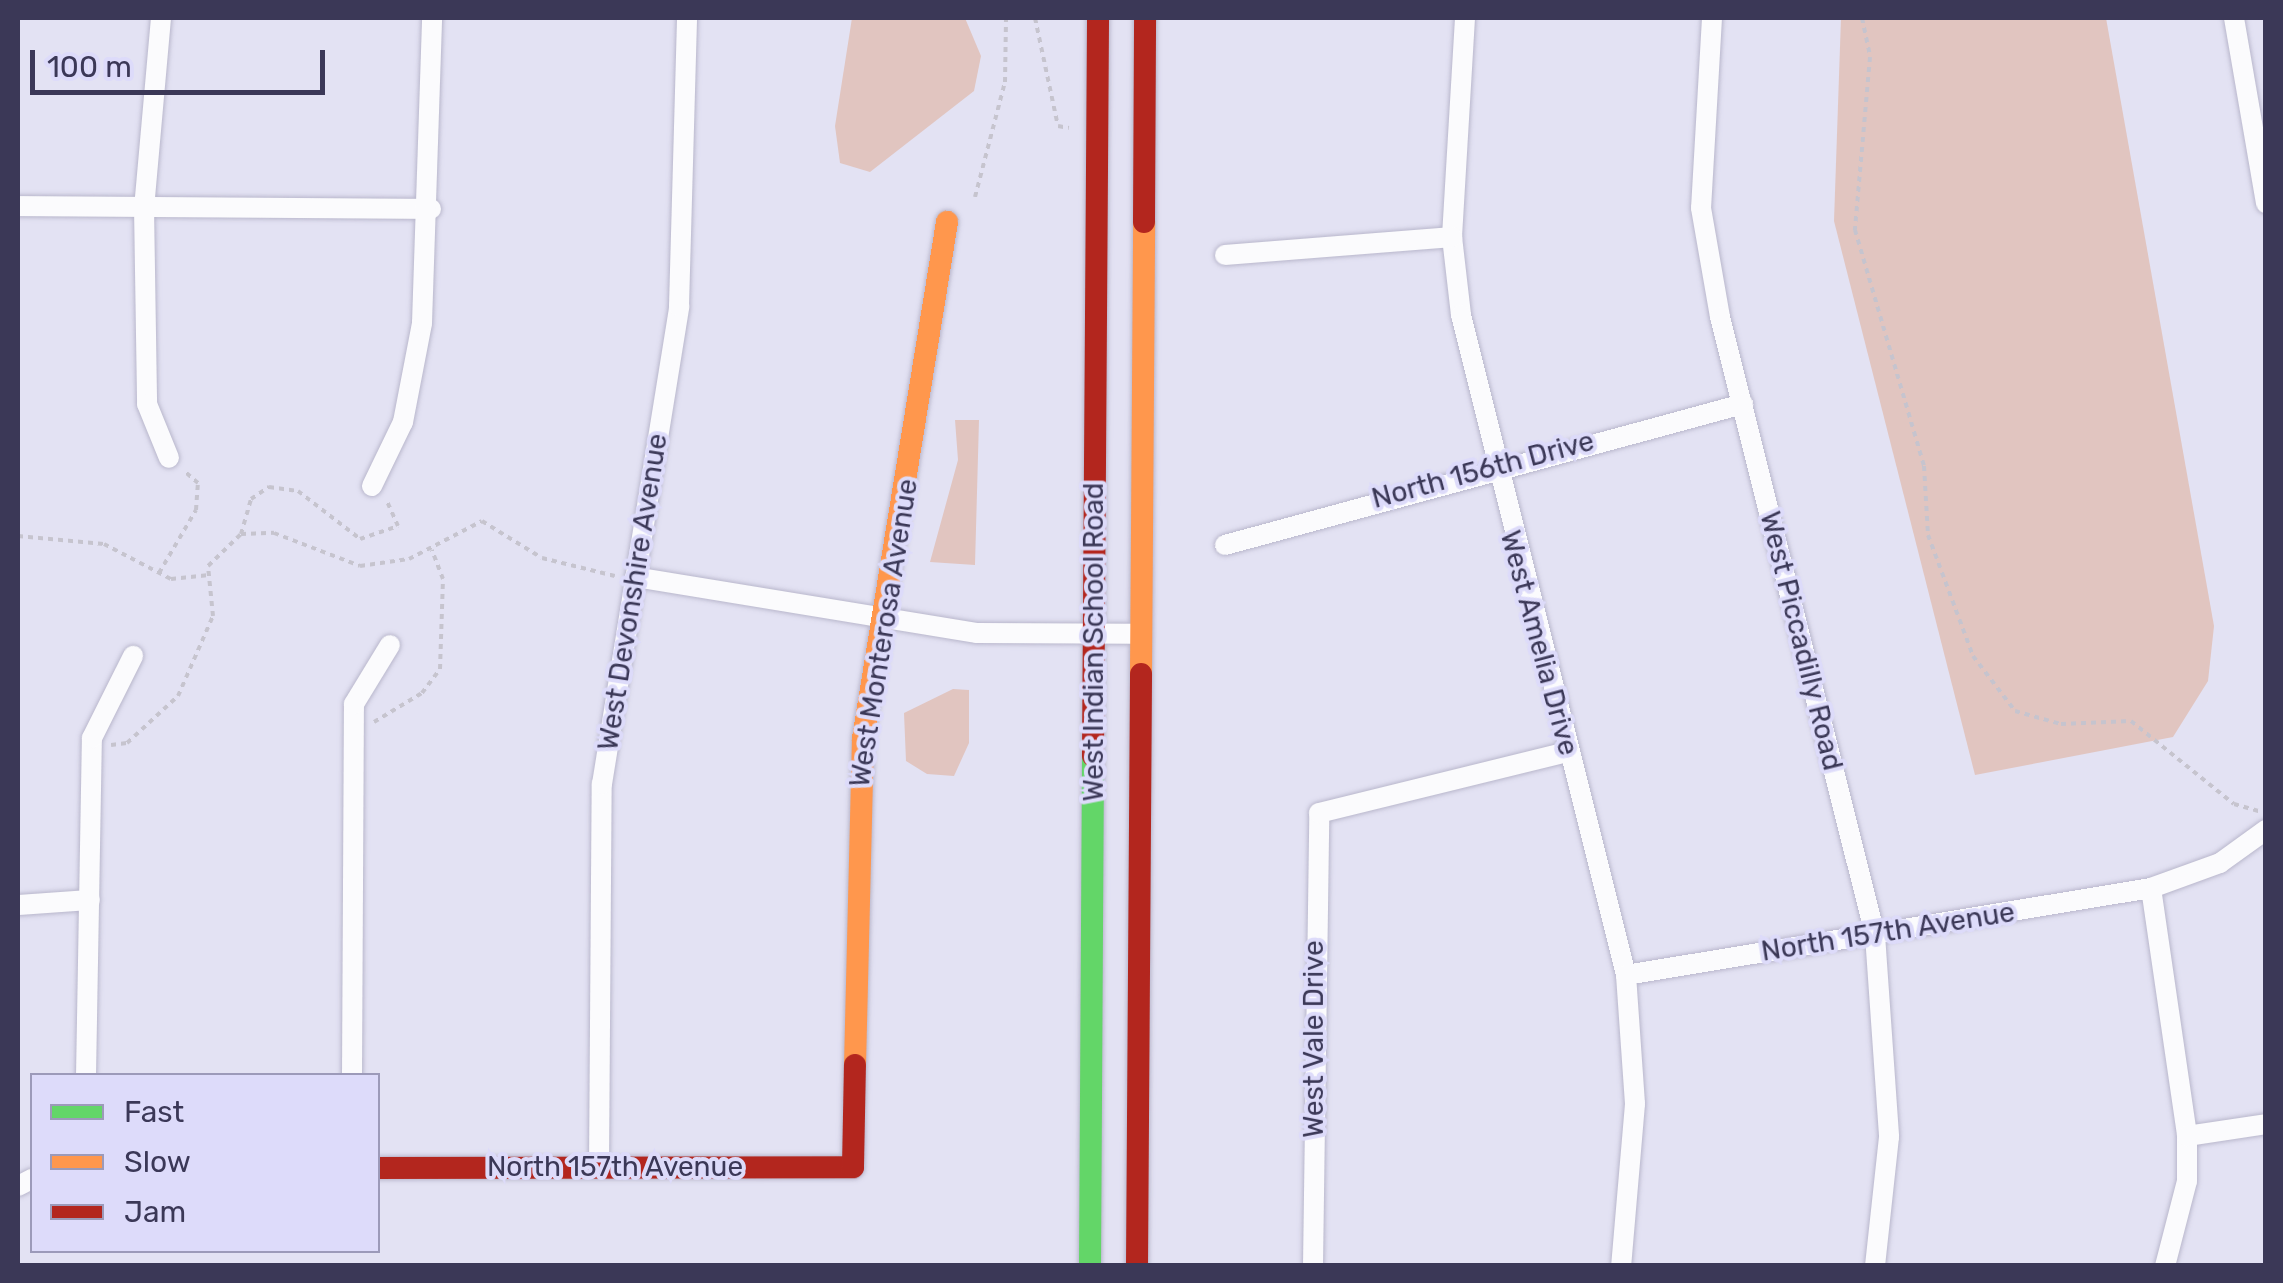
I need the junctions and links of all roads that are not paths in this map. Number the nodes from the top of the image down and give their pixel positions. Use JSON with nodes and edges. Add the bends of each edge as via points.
{"nodes":[{"id":1,"x":161,"y":18,"type":"edge"},
{"id":2,"x":432,"y":18,"type":"edge"},
{"id":3,"x":687,"y":18,"type":"edge"},
{"id":4,"x":1098,"y":18,"type":"edge"},
{"id":5,"x":1145,"y":18,"type":"edge"},
{"id":6,"x":1464,"y":18,"type":"edge"},
{"id":7,"x":1712,"y":18,"type":"edge"},
{"id":8,"x":2234,"y":18,"type":"edge"},
{"id":9,"x":2266,"y":204,"type":"edge"},
{"id":10,"x":18,"y":206,"type":"edge"},
{"id":11,"x":144,"y":207,"type":"junction"},
{"id":12,"x":431,"y":210,"type":"junction"},
{"id":13,"x":947,"y":222,"type":"dead end"},
{"id":14,"x":1452,"y":237,"type":"junction"},
{"id":15,"x":1224,"y":255,"type":"dead end"},
{"id":16,"x":1743,"y":404,"type":"junction"},
{"id":17,"x":169,"y":458,"type":"road end"},
{"id":18,"x":1493,"y":466,"type":"junction"},
{"id":19,"x":372,"y":486,"type":"road end"},
{"id":20,"x":1225,"y":545,"type":"dead end"},
{"id":21,"x":635,"y":578,"type":"junction"},
{"id":22,"x":883,"y":618,"type":"junction"},
{"id":23,"x":1142,"y":634,"type":"junction"},
{"id":24,"x":1094,"y":635,"type":"junction"},
{"id":25,"x":390,"y":645,"type":"dead end"},
{"id":26,"x":133,"y":656,"type":"dead end"},
{"id":27,"x":1568,"y":752,"type":"junction"},
{"id":28,"x":2266,"y":830,"type":"edge"},
{"id":29,"x":2151,"y":888,"type":"junction"},
{"id":30,"x":90,"y":900,"type":"junction"},
{"id":31,"x":18,"y":905,"type":"edge"},
{"id":32,"x":1875,"y":935,"type":"junction"},
{"id":33,"x":1626,"y":975,"type":"junction"},
{"id":34,"x":86,"y":1073,"type":"edge"},
{"id":35,"x":352,"y":1073,"type":"edge"},
{"id":36,"x":2266,"y":1124,"type":"edge"},
{"id":37,"x":2187,"y":1136,"type":"junction"},
{"id":38,"x":854,"y":1167,"type":"joint"},
{"id":39,"x":380,"y":1168,"type":"edge"},
{"id":40,"x":599,"y":1168,"type":"junction"},
{"id":41,"x":1090,"y":1266,"type":"edge"},
{"id":42,"x":1137,"y":1266,"type":"edge"},
{"id":43,"x":1313,"y":1266,"type":"edge"},
{"id":44,"x":1622,"y":1266,"type":"edge"},
{"id":45,"x":1874,"y":1266,"type":"edge"},
{"id":46,"x":2165,"y":1266,"type":"edge"}],
"edges":[{"from":1,"to":11,"type":"street"},
{"from":2,"to":12,"type":"street"},
{"from":3,"to":21,"type":"street","name":"West Devonshire Avenue","via":[[679,306]]},
{"from":4,"to":24,"type":"main road","name":"West Indian School Road"},
{"from":5,"to":23,"type":"main road","name":"West Indian School Road"},
{"from":6,"to":14,"type":"street","name":"West Amelia Drive"},
{"from":7,"to":16,"type":"street","name":"West Piccadilly Road","via":[[1701,208]]},
{"from":8,"to":9,"type":"street"},
{"from":10,"to":11,"type":"street"},
{"from":11,"to":12,"type":"street"},
{"from":11,"to":17,"type":"street","via":[[148,404]]},
{"from":12,"to":19,"type":"street","via":[[403,422]]},
{"from":13,"to":22,"type":"main road","name":"West Monterosa Avenue"},
{"from":14,"to":15,"type":"street"},
{"from":14,"to":18,"type":"street","name":"West Amelia Drive"},
{"from":16,"to":18,"type":"street","name":"North 156th Drive"},
{"from":16,"to":32,"type":"street","name":"West Piccadilly Road"},
{"from":18,"to":20,"type":"street","name":"North 156th Drive"},
{"from":18,"to":27,"type":"street","name":"West Amelia Drive"},
{"from":21,"to":22,"type":"street"},
{"from":21,"to":40,"type":"street","name":"West Devonshire Avenue","via":[[602,784]]},
{"from":22,"to":24,"type":"street","via":[[1008,636]]},
{"from":22,"to":38,"type":"main road","name":"West Monterosa Avenue","via":[[859,777]]},
{"from":23,"to":24,"type":"street"},
{"from":23,"to":42,"type":"main road","name":"West Indian School Road"},
{"from":24,"to":41,"type":"main road","name":"West Indian School Road"},
{"from":25,"to":35,"type":"street","via":[[354,704]]},
{"from":26,"to":30,"type":"street","via":[[92,738]]},
{"from":27,"to":33,"type":"street","name":"West Amelia Drive"},
{"from":27,"to":43,"type":"street","name":"West Vale Drive","via":[[1319,812]]},
{"from":28,"to":29,"type":"street","name":"North 157th Avenue","via":[[2220,863]]},
{"from":29,"to":32,"type":"street","name":"North 157th Avenue"},
{"from":29,"to":37,"type":"street"},
{"from":30,"to":31,"type":"street"},
{"from":30,"to":34,"type":"street"},
{"from":32,"to":33,"type":"street","name":"North 157th Avenue"},
{"from":32,"to":45,"type":"street","name":"West Piccadilly Road","via":[[1890,1138]]},
{"from":33,"to":44,"type":"street","name":"West Amelia Drive","via":[[1635,1104]]},
{"from":36,"to":37,"type":"street"},
{"from":37,"to":46,"type":"street","via":[[2186,1181]]},
{"from":38,"to":40,"type":"main road","name":"North 157th Avenue"},
{"from":39,"to":40,"type":"main road","name":"North 157th Avenue"}]}
